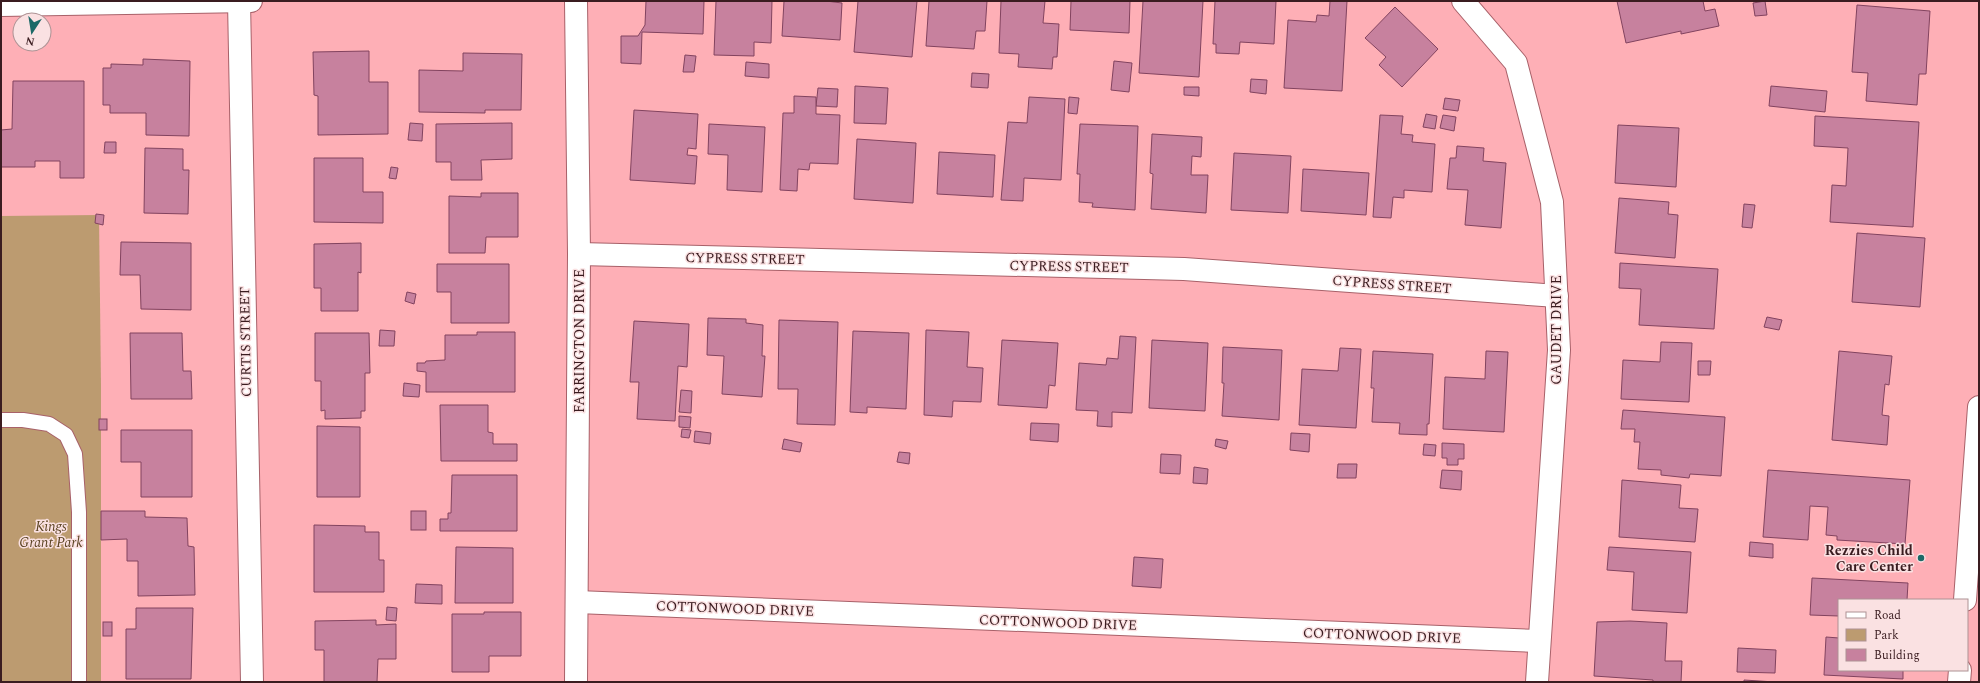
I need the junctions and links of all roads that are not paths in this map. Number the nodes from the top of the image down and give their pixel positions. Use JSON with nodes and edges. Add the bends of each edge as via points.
{"nodes":[{"id":1,"x":243,"y":1,"type":"edge"},
{"id":2,"x":576,"y":1,"type":"edge"},
{"id":3,"x":1463,"y":1,"type":"edge"},
{"id":4,"x":1,"y":5,"type":"edge"},
{"id":5,"x":579,"y":254,"type":"junction"},
{"id":6,"x":1557,"y":296,"type":"junction"},
{"id":7,"x":1979,"y":408,"type":"edge"},
{"id":8,"x":1,"y":420,"type":"edge"},
{"id":9,"x":1965,"y":599,"type":"edge"},
{"id":10,"x":578,"y":602,"type":"junction"},
{"id":11,"x":1539,"y":641,"type":"junction"},
{"id":12,"x":1960,"y":671,"type":"edge"},
{"id":13,"x":79,"y":682,"type":"edge"},
{"id":14,"x":252,"y":682,"type":"edge"},
{"id":15,"x":576,"y":682,"type":"edge"},
{"id":16,"x":1537,"y":682,"type":"edge"},
{"id":17,"x":1959,"y":682,"type":"edge"}],
"edges":[{"from":1,"to":4,"type":"street"},
{"from":1,"to":14,"type":"street","name":"CURTIS STREET"},
{"from":2,"to":5,"type":"street","name":"FARRINGTON DRIVE"},
{"from":3,"to":6,"type":"street","name":"GAUDET DRIVE","via":[[1516,63],[1552,202]]},
{"from":5,"to":6,"type":"street","name":"CYPRESS STREET","via":[[1184,268]]},
{"from":5,"to":10,"type":"street","name":"FARRINGTON DRIVE"},
{"from":6,"to":11,"type":"street","name":"GAUDET DRIVE","via":[[1559,350]]},
{"from":7,"to":9,"type":"street"},
{"from":8,"to":13,"type":"lane","via":[[49,424],[66,435],[75,454],[79,512]]},
{"from":10,"to":11,"type":"street","name":"COTTONWOOD DRIVE"},
{"from":10,"to":15,"type":"street","name":"FARRINGTON DRIVE"},
{"from":11,"to":16,"type":"street","name":"GAUDET DRIVE"},
{"from":12,"to":17,"type":"street"}]}
